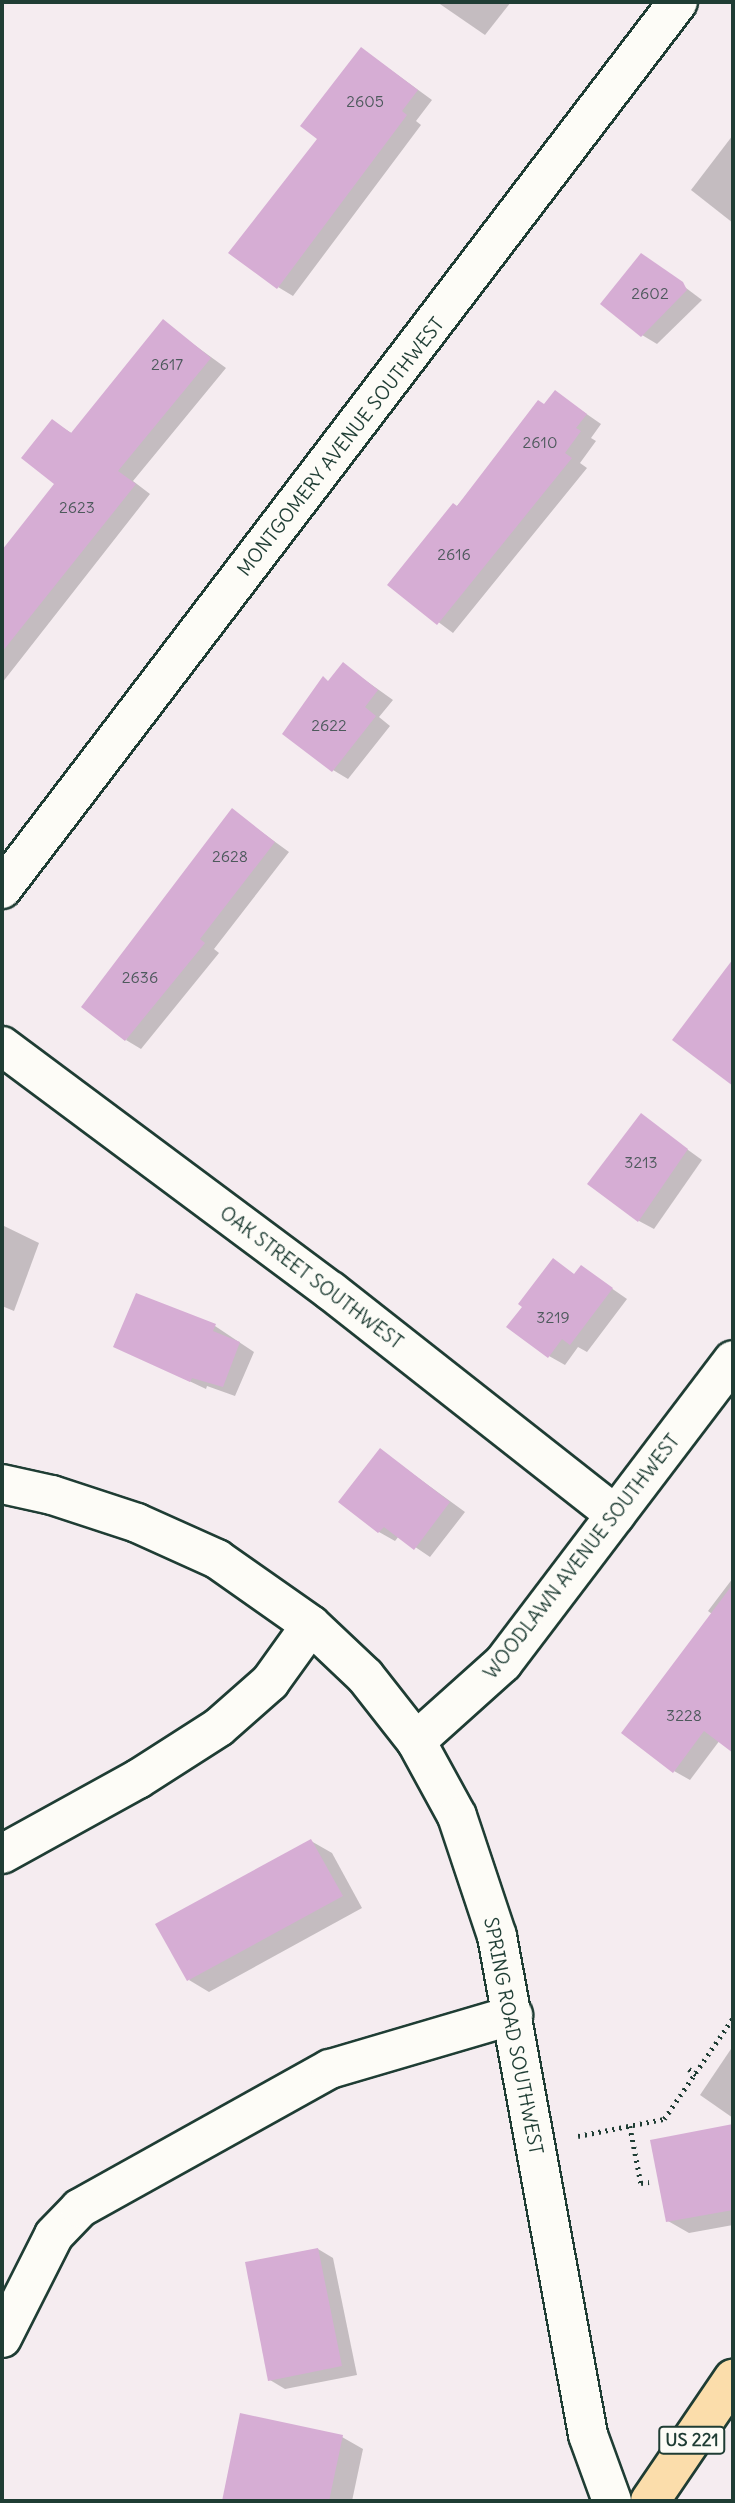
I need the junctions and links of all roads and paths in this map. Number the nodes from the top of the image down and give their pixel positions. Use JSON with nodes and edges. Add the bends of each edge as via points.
{"nodes":[{"id":1,"x":678,"y":2,"type":"edge"},
{"id":2,"x":2,"y":889,"type":"edge"},
{"id":3,"x":2,"y":1046,"type":"edge"},
{"id":4,"x":733,"y":1360,"type":"edge"},
{"id":5,"x":2,"y":1484,"type":"edge"},
{"id":6,"x":616,"y":1515,"type":"junction"},
{"id":7,"x":311,"y":1625,"type":"junction"},
{"id":8,"x":416,"y":1741,"type":"junction"},
{"id":9,"x":2,"y":1854,"type":"edge"},
{"id":10,"x":513,"y":2015,"type":"junction"},
{"id":11,"x":733,"y":2018,"type":"edge"},
{"id":12,"x":689,"y":2070,"type":"dead end"},
{"id":13,"x":696,"y":2075,"type":"junction"},
{"id":14,"x":630,"y":2126,"type":"junction"},
{"id":15,"x":577,"y":2137,"type":"dead end"},
{"id":16,"x":649,"y":2182,"type":"dead end"},
{"id":17,"x":2,"y":2338,"type":"edge"},
{"id":18,"x":733,"y":2379,"type":"edge"},
{"id":19,"x":612,"y":2501,"type":"edge"},
{"id":20,"x":650,"y":2501,"type":"edge"}],
"edges":[{"from":1,"to":2,"type":"street","name":"MONTGOMERY AVENUE SOUTHWEST"},
{"from":3,"to":6,"type":"street","name":"OAK STREET SOUTHWEST","via":[[331,1291]]},
{"from":4,"to":6,"type":"street","name":"WOODLAWN AVENUE SOUTHWEST"},
{"from":5,"to":7,"type":"street","name":"SPRING ROAD SOUTHWEST","via":[[137,1523],[217,1559]]},
{"from":6,"to":8,"type":"street","name":"WOODLAWN AVENUE SOUTHWEST","via":[[503,1663]]},
{"from":7,"to":8,"type":"street","name":"SPRING ROAD SOUTHWEST","via":[[365,1676]]},
{"from":7,"to":9,"type":"street","via":[[270,1682],[219,1727],[138,1779]]},
{"from":8,"to":10,"type":"street","name":"SPRING ROAD SOUTHWEST","via":[[457,1816],[497,1936]]},
{"from":10,"to":17,"type":"street","via":[[330,2069],[79,2208],[54,2235]]},
{"from":10,"to":19,"type":"street","name":"SPRING ROAD SOUTHWEST","via":[[588,2435]]},
{"from":11,"to":13,"type":"path"},
{"from":12,"to":13,"type":"path"},
{"from":13,"to":14,"type":"path","via":[[664,2119]]},
{"from":14,"to":15,"type":"path"},
{"from":14,"to":16,"type":"path","via":[[641,2183]]},
{"from":18,"to":20,"type":"main road","number":"US 221"}]}
